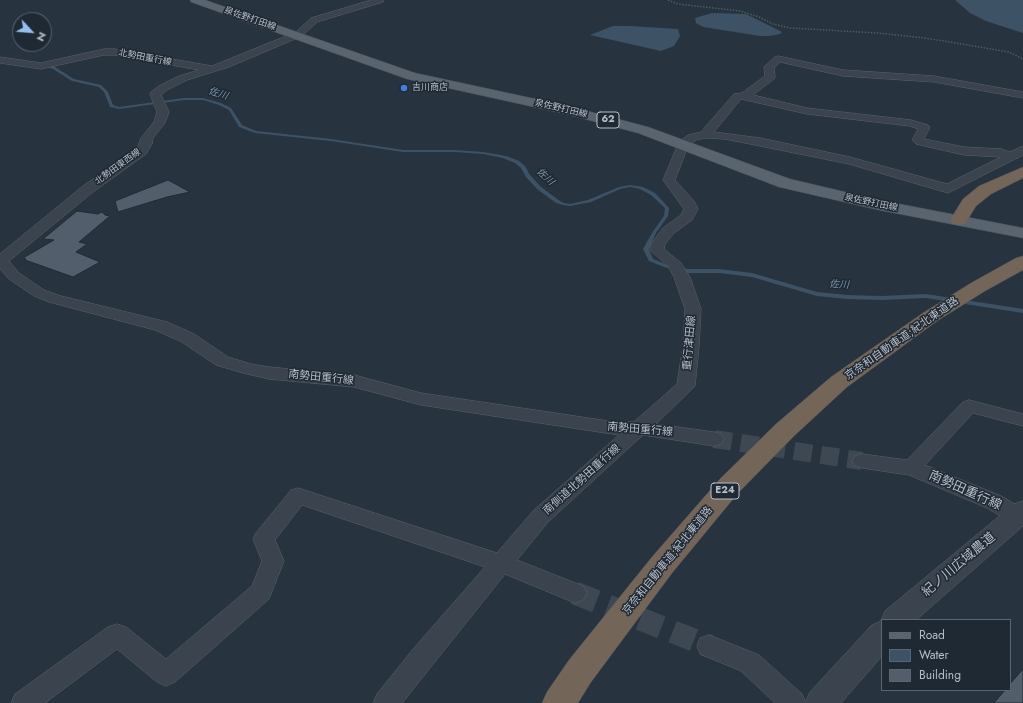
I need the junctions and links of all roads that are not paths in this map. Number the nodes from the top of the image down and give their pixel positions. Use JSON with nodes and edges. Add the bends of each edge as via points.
{"nodes":[{"id":1,"x":195,"y":0,"type":"edge"},
{"id":2,"x":380,"y":0,"type":"edge"},
{"id":3,"x":296,"y":35,"type":"junction"},
{"id":4,"x":0,"y":60,"type":"edge"},
{"id":5,"x":215,"y":69,"type":"junction"},
{"id":6,"x":1023,"y":95,"type":"edge"},
{"id":7,"x":745,"y":96,"type":"junction"},
{"id":8,"x":705,"y":135,"type":"junction"},
{"id":9,"x":683,"y":145,"type":"junction"},
{"id":10,"x":1023,"y":150,"type":"edge"},
{"id":11,"x":1011,"y":156,"type":"junction"},
{"id":12,"x":1023,"y":172,"type":"edge"},
{"id":13,"x":1023,"y":188,"type":"edge"},
{"id":14,"x":959,"y":220,"type":"junction"},
{"id":15,"x":1023,"y":233,"type":"edge"},
{"id":16,"x":0,"y":260,"type":"edge"},
{"id":17,"x":1023,"y":262,"type":"edge"},
{"id":18,"x":686,"y":386,"type":"joint"},
{"id":19,"x":1023,"y":420,"type":"edge"},
{"id":20,"x":640,"y":428,"type":"junction"},
{"id":21,"x":714,"y":439,"type":"tunnel mouth"},
{"id":22,"x":862,"y":460,"type":"tunnel mouth"},
{"id":23,"x":911,"y":468,"type":"junction"},
{"id":24,"x":1020,"y":513,"type":"edge"},
{"id":25,"x":501,"y":563,"type":"junction"},
{"id":26,"x":575,"y":593,"type":"tunnel mouth"},
{"id":27,"x":896,"y":619,"type":"edge"},
{"id":28,"x":881,"y":635,"type":"edge"},
{"id":29,"x":709,"y":646,"type":"tunnel mouth"},
{"id":30,"x":24,"y":703,"type":"edge"},
{"id":31,"x":386,"y":703,"type":"edge"},
{"id":32,"x":559,"y":703,"type":"edge"},
{"id":33,"x":793,"y":703,"type":"edge"},
{"id":34,"x":821,"y":703,"type":"edge"}],
"edges":[{"from":1,"to":3,"type":"main road","name":"泉佐野打田線","number":"62"},
{"from":2,"to":3,"type":"street","name":"北勢田東西線","via":[[314,20],[303,32]]},
{"from":3,"to":5,"type":"street","name":"北勢田東西線"},
{"from":3,"to":9,"type":"main road","name":"泉佐野打田線","number":"62","via":[[412,76],[609,120]]},
{"from":4,"to":5,"type":"street","name":"北勢田重行線","via":[[41,66],[104,52],[115,52]]},
{"from":5,"to":16,"type":"street","name":"北勢田東西線","via":[[183,78],[155,94],[164,112],[147,138],[142,151],[88,189]]},
{"from":6,"to":7,"type":"street","via":[[934,79],[843,73],[778,59],[770,66],[770,77]]},
{"from":7,"to":8,"type":"street","via":[[738,96]]},
{"from":7,"to":11,"type":"street","via":[[807,111],[911,123],[924,127],[918,140],[920,142],[964,151]]},
{"from":8,"to":9,"type":"street","via":[[692,137]]},
{"from":8,"to":11,"type":"street","via":[[760,142],[850,161],[948,189]]},
{"from":9,"to":14,"type":"main road","name":"泉佐野打田線","number":"62","via":[[793,185]]},
{"from":9,"to":18,"type":"street","name":"重行津田線","via":[[669,180],[689,204],[690,209],[686,217],[668,231],[658,244],[657,250],[678,270],[694,308]]},
{"from":10,"to":11,"type":"street"},
{"from":12,"to":14,"type":"highway","via":[[985,190],[970,203]]},
{"from":13,"to":14,"type":"highway"},
{"from":14,"to":15,"type":"main road","name":"泉佐野打田線","number":"62"},
{"from":16,"to":20,"type":"street","name":"南勢田重行線","via":[[17,279],[39,293],[161,326],[188,338],[222,361],[249,369],[354,381],[421,399],[615,429]]},
{"from":17,"to":32,"type":"highway","name":"京奈和自動車道;紀北東道路","number":"E24","via":[[930,317],[839,382],[785,430],[729,486],[662,565],[580,671]]},
{"from":18,"to":20,"type":"street","name":"南側道北勢田重行線"},
{"from":19,"to":23,"type":"street","name":"南勢田重行線","via":[[969,406]]},
{"from":20,"to":21,"type":"street","name":"南勢田重行線"},
{"from":20,"to":25,"type":"street","name":"南側道北勢田重行線","via":[[541,516]]},
{"from":22,"to":23,"type":"street","name":"南勢田重行線"},
{"from":23,"to":24,"type":"street","name":"南勢田重行線"},
{"from":24,"to":27,"type":"street","name":"紀ノ川広域農道"},
{"from":25,"to":26,"type":"street"},
{"from":25,"to":30,"type":"street","via":[[298,496],[264,539],[273,561],[261,592],[166,674],[117,635]]},
{"from":25,"to":31,"type":"street","name":"南側道北勢田重行線"},
{"from":28,"to":34,"type":"street"},
{"from":29,"to":33,"type":"street","via":[[750,663]]}]}
